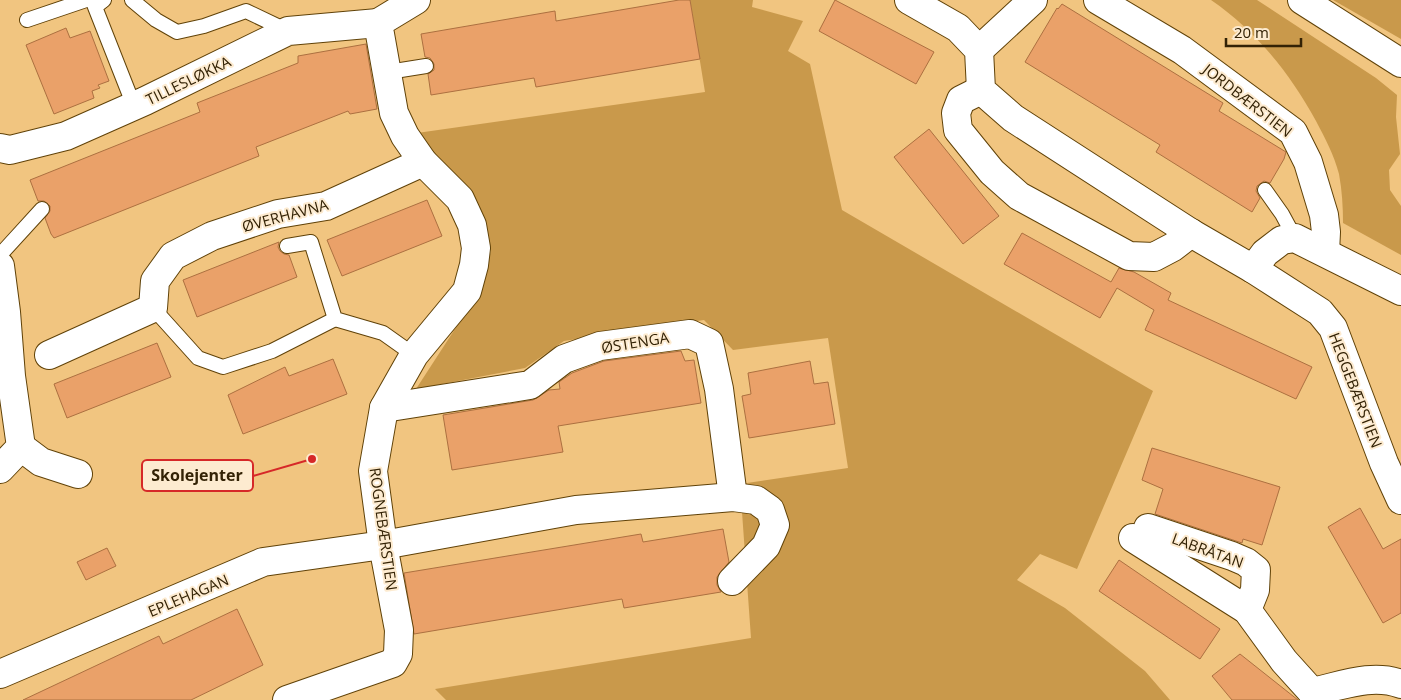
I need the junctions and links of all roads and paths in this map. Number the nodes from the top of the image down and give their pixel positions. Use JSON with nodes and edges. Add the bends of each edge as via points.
{"nodes":[{"id":1,"x":132,"y":0,"type":"edge"},
{"id":2,"x":416,"y":0,"type":"edge"},
{"id":3,"x":909,"y":0,"type":"edge"},
{"id":4,"x":1033,"y":0,"type":"edge"},
{"id":5,"x":1098,"y":0,"type":"edge"},
{"id":6,"x":1302,"y":0,"type":"edge"},
{"id":7,"x":103,"y":1,"type":"edge"},
{"id":8,"x":27,"y":20,"type":"dead end"},
{"id":9,"x":378,"y":23,"type":"junction"},
{"id":10,"x":288,"y":31,"type":"junction"},
{"id":11,"x":979,"y":50,"type":"junction"},
{"id":12,"x":1401,"y":63,"type":"edge"},
{"id":13,"x":426,"y":66,"type":"dead end"},
{"id":14,"x":380,"y":73,"type":"junction"},
{"id":15,"x":981,"y":90,"type":"junction"},
{"id":16,"x":134,"y":106,"type":"junction"},
{"id":17,"x":0,"y":148,"type":"edge"},
{"id":18,"x":423,"y":162,"type":"junction"},
{"id":19,"x":1265,"y":190,"type":"dead end"},
{"id":20,"x":42,"y":209,"type":"dead end"},
{"id":21,"x":1191,"y":233,"type":"junction"},
{"id":22,"x":1295,"y":238,"type":"junction"},
{"id":23,"x":287,"y":246,"type":"dead end"},
{"id":24,"x":1325,"y":252,"type":"junction"},
{"id":25,"x":0,"y":256,"type":"edge"},
{"id":26,"x":0,"y":266,"type":"edge"},
{"id":27,"x":1253,"y":269,"type":"junction"},
{"id":28,"x":1401,"y":291,"type":"edge"},
{"id":29,"x":153,"y":308,"type":"junction"},
{"id":30,"x":335,"y":319,"type":"junction"},
{"id":31,"x":49,"y":355,"type":"dead end"},
{"id":32,"x":414,"y":355,"type":"junction"},
{"id":33,"x":384,"y":408,"type":"junction"},
{"id":34,"x":22,"y":447,"type":"junction"},
{"id":35,"x":0,"y":469,"type":"edge"},
{"id":36,"x":78,"y":474,"type":"dead end"},
{"id":37,"x":733,"y":497,"type":"junction"},
{"id":38,"x":1401,"y":500,"type":"edge"},
{"id":39,"x":383,"y":545,"type":"junction"},
{"id":40,"x":732,"y":581,"type":"dead end"},
{"id":41,"x":1247,"y":610,"type":"junction"},
{"id":42,"x":0,"y":674,"type":"edge"},
{"id":43,"x":1401,"y":684,"type":"edge"},
{"id":44,"x":1314,"y":696,"type":"edge"},
{"id":45,"x":287,"y":700,"type":"edge"}],
"edges":[{"from":1,"to":10,"type":"lane","via":[[177,32],[246,11]]},
{"from":2,"to":9,"type":"street"},
{"from":3,"to":11,"type":"street","via":[[958,28]]},
{"from":4,"to":11,"type":"street"},
{"from":5,"to":24,"type":"street","name":"JORDBÆRSTIEN","via":[[1182,50],[1293,132],[1308,162],[1324,215]]},
{"from":6,"to":12,"type":"street"},
{"from":7,"to":8,"type":"lane","via":[[86,0]]},
{"from":7,"to":16,"type":"lane","via":[[95,7]]},
{"from":9,"to":10,"type":"street","name":"TILLESLØKKA"},
{"from":9,"to":14,"type":"street","name":"ROGNEBÆRSTIEN"},
{"from":10,"to":16,"type":"street","name":"TILLESLØKKA"},
{"from":11,"to":15,"type":"street"},
{"from":13,"to":14,"type":"lane"},
{"from":14,"to":18,"type":"street","name":"ROGNEBÆRSTIEN","via":[[405,136]]},
{"from":15,"to":21,"type":"street","name":"HEGGEBÆRSTIEN","via":[[1013,118]]},
{"from":15,"to":21,"type":"street","via":[[960,100],[956,114],[958,130],[992,172],[1019,196],[1129,256],[1154,257]]},
{"from":16,"to":17,"type":"street","name":"TILLESLØKKA","via":[[66,136],[10,150]]},
{"from":18,"to":29,"type":"street","name":"ØVERHAVNA","via":[[326,206],[278,214],[212,236],[173,256],[155,281]]},
{"from":18,"to":32,"type":"street","name":"ROGNEBÆRSTIEN","via":[[460,199],[472,226],[476,248],[467,291]]},
{"from":19,"to":22,"type":"lane"},
{"from":20,"to":25,"type":"lane"},
{"from":21,"to":27,"type":"street","name":"HEGGEBÆRSTIEN"},
{"from":22,"to":24,"type":"street"},
{"from":22,"to":27,"type":"street","via":[[1282,240]]},
{"from":23,"to":30,"type":"lane","name":"ØVERHAVNA","via":[[311,242]]},
{"from":24,"to":28,"type":"street"},
{"from":26,"to":34,"type":"street"},
{"from":27,"to":38,"type":"street","name":"HEGGEBÆRSTIEN","via":[[1320,312],[1333,328],[1378,449]]},
{"from":29,"to":30,"type":"lane","via":[[198,358],[223,367],[272,351]]},
{"from":29,"to":31,"type":"street"},
{"from":30,"to":32,"type":"lane","via":[[383,333]]},
{"from":32,"to":33,"type":"street","name":"ROGNEBÆRSTIEN"},
{"from":33,"to":37,"type":"street","name":"ØSTENGA","via":[[530,385],[564,359],[600,346],[690,334],[709,343],[719,389]]},
{"from":33,"to":39,"type":"street","name":"ROGNEBÆRSTIEN","via":[[373,471]]},
{"from":34,"to":35,"type":"street"},
{"from":34,"to":36,"type":"street","via":[[41,462]]},
{"from":37,"to":39,"type":"street","via":[[576,510]]},
{"from":37,"to":40,"type":"street","via":[[756,500],[770,510],[775,526],[766,546]]},
{"from":39,"to":42,"type":"street","name":"EPLEHAGAN","via":[[264,562]]},
{"from":39,"to":45,"type":"street","name":"ROGNEBÆRSTIEN","via":[[398,630],[398,654],[393,662]]},
{"from":41,"to":41,"type":"street","name":"LABRÅTAN","via":[[1255,590],[1256,570],[1246,562],[1140,533]]},
{"from":41,"to":44,"type":"street","name":"LABRÅTAN"},
{"from":43,"to":44,"type":"street","name":"LABRÅTAN","via":[[1390,679],[1373,678]]}]}
